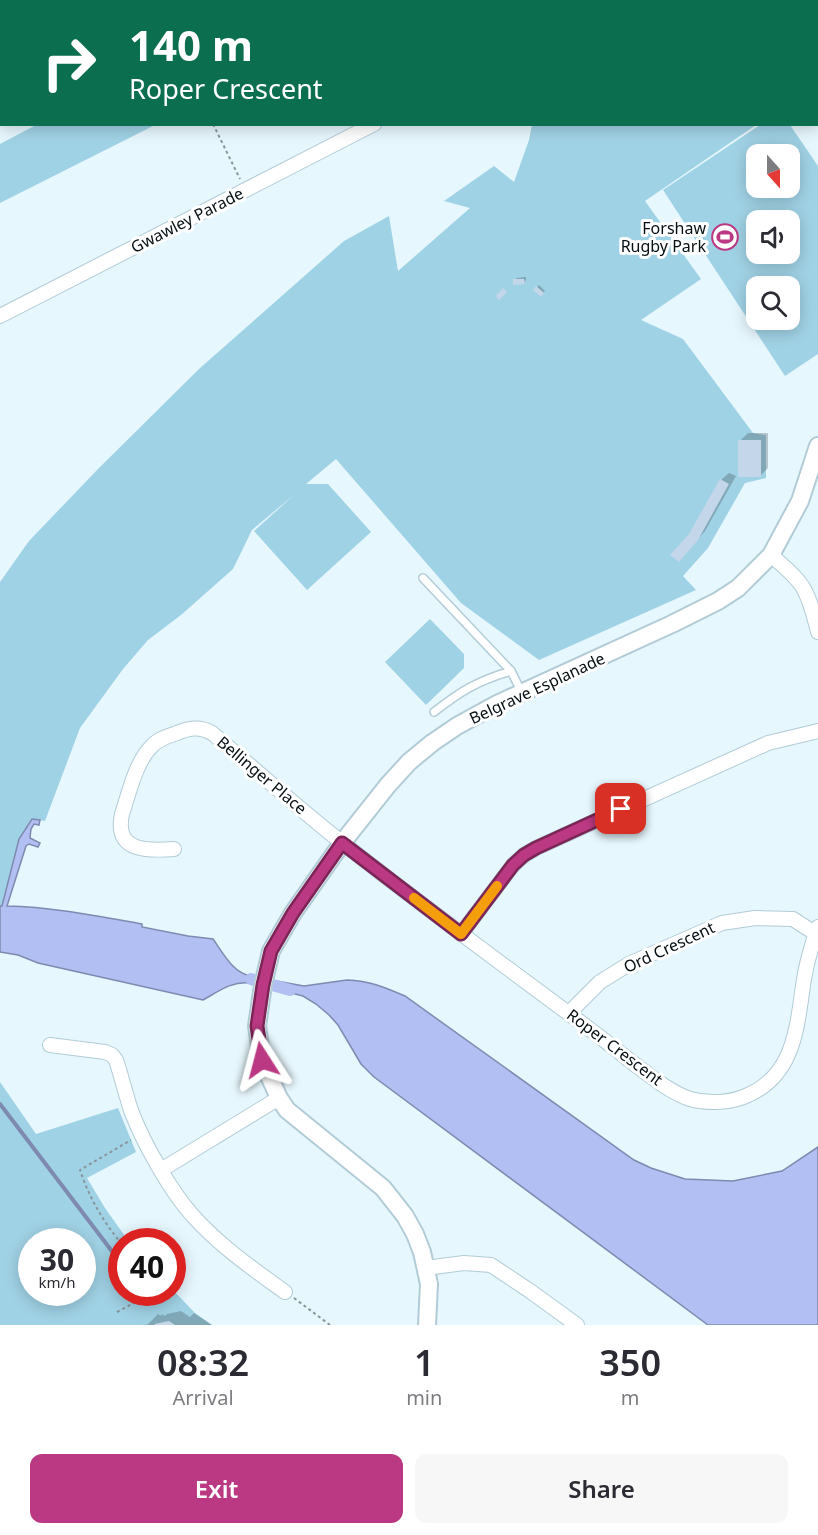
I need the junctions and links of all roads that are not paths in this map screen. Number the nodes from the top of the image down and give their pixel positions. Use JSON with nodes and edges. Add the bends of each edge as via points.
{"nodes":[{"id":1,"x":370,"y":126,"type":"edge"},
{"id":2,"x":0,"y":316,"type":"edge"},
{"id":3,"x":818,"y":446,"type":"edge"},
{"id":4,"x":771,"y":555,"type":"junction"},
{"id":5,"x":423,"y":578,"type":"dead end"},
{"id":6,"x":818,"y":632,"type":"edge"},
{"id":7,"x":511,"y":671,"type":"junction"},
{"id":8,"x":522,"y":693,"type":"junction"},
{"id":9,"x":434,"y":712,"type":"dead end"},
{"id":10,"x":818,"y":731,"type":"edge"},
{"id":11,"x":342,"y":843,"type":"junction"},
{"id":12,"x":174,"y":849,"type":"dead end"},
{"id":13,"x":817,"y":930,"type":"edge"},
{"id":14,"x":461,"y":934,"type":"junction"},
{"id":15,"x":569,"y":1014,"type":"junction"},
{"id":16,"x":50,"y":1045,"type":"dead end"},
{"id":17,"x":279,"y":1098,"type":"junction"},
{"id":18,"x":161,"y":1170,"type":"junction"},
{"id":19,"x":426,"y":1268,"type":"junction"},
{"id":20,"x":285,"y":1292,"type":"road end"},
{"id":21,"x":427,"y":1325,"type":"edge"},
{"id":22,"x":577,"y":1325,"type":"edge"}],
"edges":[{"from":1,"to":2,"type":"street","name":"Gwawley Parade"},
{"from":3,"to":4,"type":"street","name":"Belgrave Esplanade","via":[[800,501]]},
{"from":4,"to":6,"type":"street","via":[[802,586]]},
{"from":4,"to":8,"type":"street","name":"Belgrave Esplanade","via":[[738,588],[718,601]]},
{"from":5,"to":7,"type":"lane"},
{"from":7,"to":8,"type":"lane"},
{"from":7,"to":9,"type":"lane","via":[[460,692]]},
{"from":8,"to":11,"type":"street","name":"Belgrave Esplanade","via":[[457,726],[409,762]]},
{"from":10,"to":14,"type":"street","via":[[768,743],[536,848],[513,865]]},
{"from":11,"to":12,"type":"street","name":"Bellinger Place","via":[[212,733],[199,728],[161,739],[147,751],[120,822],[128,841],[140,849]]},
{"from":11,"to":14,"type":"street","name":"Roper Crescent"},
{"from":11,"to":17,"type":"street","name":"Belgrave Esplanade","via":[[271,951],[263,982],[257,1026],[262,1060]]},
{"from":13,"to":15,"type":"street","name":"Ord Crescent","via":[[793,919],[754,918],[722,923],[629,964],[600,982]]},
{"from":13,"to":15,"type":"street","name":"Roper Crescent","via":[[788,1057],[776,1076],[748,1096],[729,1101],[690,1099],[648,1074]]},
{"from":14,"to":15,"type":"street","name":"Roper Crescent"},
{"from":16,"to":18,"type":"street","via":[[112,1055],[132,1114]]},
{"from":17,"to":18,"type":"street"},
{"from":17,"to":19,"type":"street","name":"Belgrave Esplanade","via":[[287,1110],[383,1188],[415,1234]]},
{"from":18,"to":20,"type":"street","via":[[193,1216],[237,1257]]},
{"from":19,"to":21,"type":"street","name":"Belgrave Esplanade"},
{"from":19,"to":22,"type":"street","via":[[464,1263],[490,1265]]}]}
